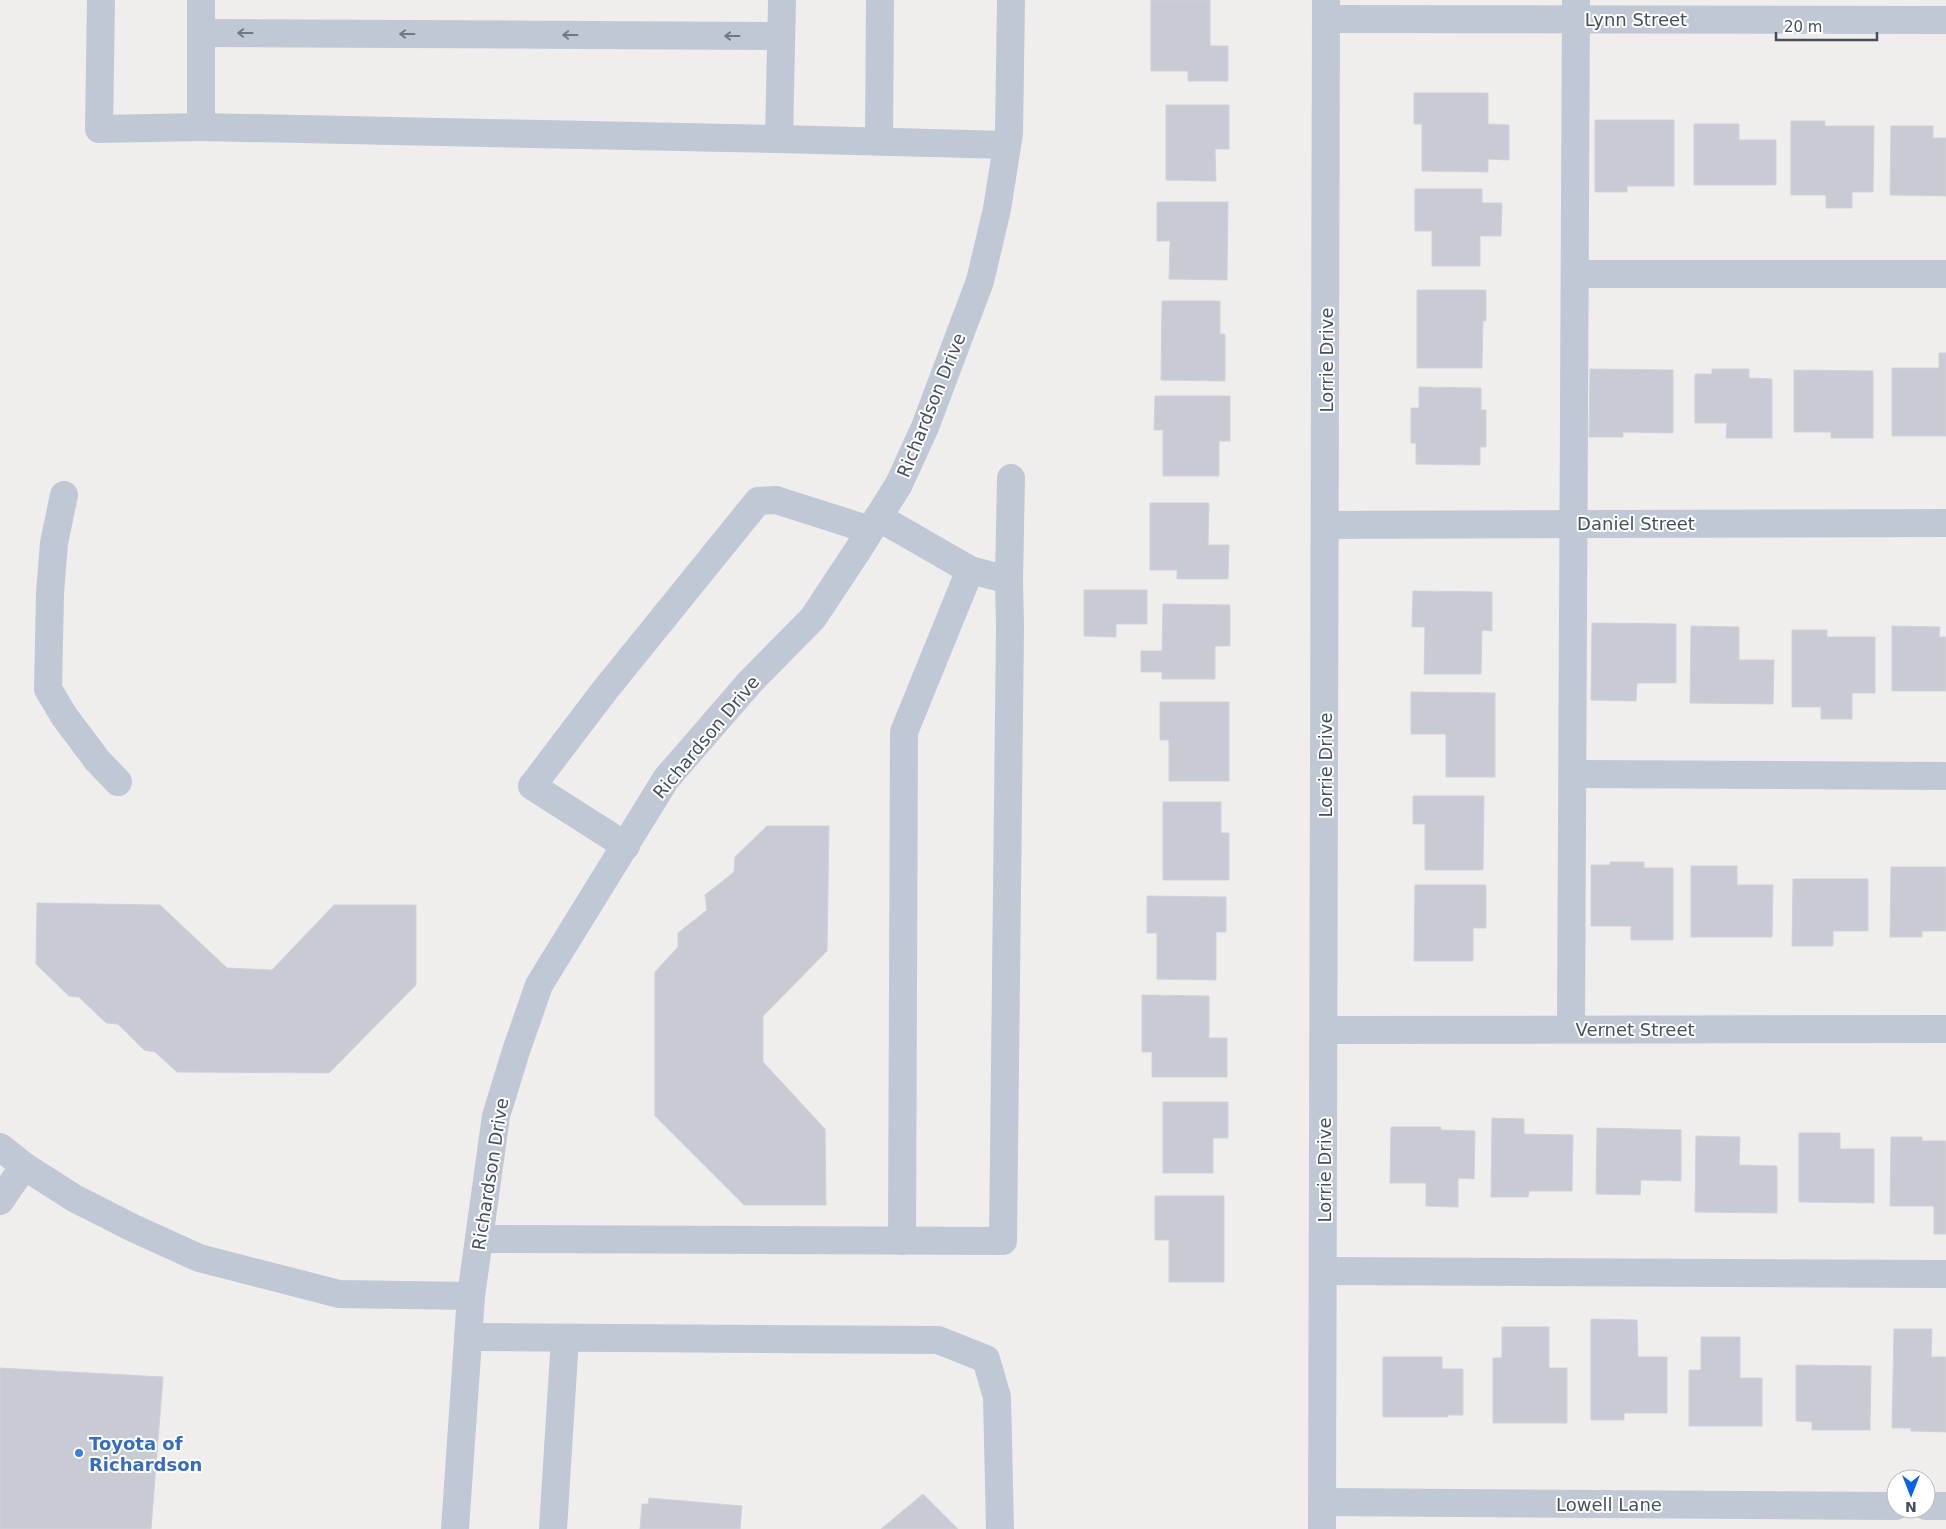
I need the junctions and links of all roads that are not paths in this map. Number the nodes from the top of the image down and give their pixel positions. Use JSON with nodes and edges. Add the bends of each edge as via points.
{"nodes":[{"id":1,"x":101,"y":0,"type":"edge"},
{"id":2,"x":201,"y":0,"type":"edge"},
{"id":3,"x":782,"y":0,"type":"edge"},
{"id":4,"x":880,"y":0,"type":"edge"},
{"id":5,"x":1010,"y":0,"type":"edge"},
{"id":6,"x":1576,"y":9,"type":"edge"},
{"id":7,"x":1326,"y":10,"type":"edge"},
{"id":8,"x":1946,"y":20,"type":"edge"},
{"id":9,"x":201,"y":33,"type":"junction"},
{"id":10,"x":781,"y":36,"type":"junction"},
{"id":11,"x":201,"y":127,"type":"junction"},
{"id":12,"x":779,"y":139,"type":"junction"},
{"id":13,"x":879,"y":140,"type":"junction"},
{"id":14,"x":1007,"y":145,"type":"junction"},
{"id":15,"x":1575,"y":274,"type":"junction"},
{"id":16,"x":1946,"y":274,"type":"edge"},
{"id":17,"x":1011,"y":478,"type":"dead end"},
{"id":18,"x":64,"y":496,"type":"dead end"},
{"id":19,"x":874,"y":524,"type":"junction"},
{"id":20,"x":1574,"y":524,"type":"junction"},
{"id":21,"x":1946,"y":524,"type":"edge"},
{"id":22,"x":1326,"y":525,"type":"junction"},
{"id":23,"x":970,"y":570,"type":"junction"},
{"id":24,"x":1010,"y":580,"type":"junction"},
{"id":25,"x":1573,"y":774,"type":"junction"},
{"id":26,"x":1946,"y":776,"type":"edge"},
{"id":27,"x":118,"y":782,"type":"dead end"},
{"id":28,"x":626,"y":846,"type":"junction"},
{"id":29,"x":1571,"y":1029,"type":"junction"},
{"id":30,"x":1946,"y":1029,"type":"edge"},
{"id":31,"x":1325,"y":1030,"type":"junction"},
{"id":32,"x":0,"y":1147,"type":"edge"},
{"id":33,"x":24,"y":1166,"type":"junction"},
{"id":34,"x":0,"y":1201,"type":"edge"},
{"id":35,"x":479,"y":1239,"type":"junction"},
{"id":36,"x":902,"y":1241,"type":"junction"},
{"id":37,"x":1324,"y":1271,"type":"junction"},
{"id":38,"x":1946,"y":1274,"type":"edge"},
{"id":39,"x":471,"y":1296,"type":"junction"},
{"id":40,"x":468,"y":1337,"type":"junction"},
{"id":41,"x":565,"y":1338,"type":"junction"},
{"id":42,"x":1322,"y":1502,"type":"junction"},
{"id":43,"x":1886,"y":1506,"type":"edge"},
{"id":44,"x":455,"y":1529,"type":"edge"},
{"id":45,"x":553,"y":1529,"type":"edge"},
{"id":46,"x":1000,"y":1529,"type":"edge"},
{"id":47,"x":1322,"y":1529,"type":"edge"}],
"edges":[{"from":1,"to":11,"type":"street","via":[[99,128]]},
{"from":2,"to":9,"type":"street"},
{"from":3,"to":10,"type":"street"},
{"from":4,"to":13,"type":"street"},
{"from":5,"to":14,"type":"street","name":"Richardson Drive"},
{"from":6,"to":7,"type":"street","name":"Lynn Street"},
{"from":6,"to":8,"type":"street","name":"Lynn Street"},
{"from":6,"to":15,"type":"street"},
{"from":7,"to":22,"type":"street","name":"Lorrie Drive"},
{"from":10,"to":9,"type":"street","one_way":true},
{"from":9,"to":11,"type":"street"},
{"from":10,"to":12,"type":"street"},
{"from":11,"to":12,"type":"street"},
{"from":12,"to":13,"type":"street"},
{"from":13,"to":14,"type":"street"},
{"from":14,"to":19,"type":"street","name":"Richardson Drive","via":[[997,209],[980,281],[925,426],[898,484]]},
{"from":15,"to":16,"type":"street"},
{"from":15,"to":20,"type":"street"},
{"from":17,"to":24,"type":"street"},
{"from":18,"to":27,"type":"street","via":[[54,543],[48,689],[97,760]]},
{"from":19,"to":23,"type":"street"},
{"from":19,"to":28,"type":"street","name":"Richardson Drive","via":[[813,618],[750,682],[666,779]]},
{"from":19,"to":28,"type":"street","via":[[776,500],[758,501],[605,690],[532,786]]},
{"from":20,"to":21,"type":"street","name":"Daniel Street"},
{"from":20,"to":22,"type":"street","name":"Daniel Street"},
{"from":20,"to":25,"type":"street"},
{"from":22,"to":31,"type":"street","name":"Lorrie Drive"},
{"from":23,"to":24,"type":"street"},
{"from":23,"to":36,"type":"street","via":[[904,732]]},
{"from":24,"to":36,"type":"street","via":[[1003,1241]]},
{"from":25,"to":26,"type":"street"},
{"from":25,"to":29,"type":"street"},
{"from":28,"to":35,"type":"street","name":"Richardson Drive","via":[[539,985],[496,1116]]},
{"from":29,"to":30,"type":"street","name":"Vernet Street"},
{"from":29,"to":31,"type":"street","name":"Vernet Street"},
{"from":31,"to":37,"type":"street","name":"Lorrie Drive"},
{"from":32,"to":33,"type":"street"},
{"from":33,"to":34,"type":"street"},
{"from":33,"to":39,"type":"street","via":[[74,1198],[199,1258],[340,1294]]},
{"from":35,"to":36,"type":"street"},
{"from":35,"to":39,"type":"street","name":"Richardson Drive"},
{"from":37,"to":38,"type":"street"},
{"from":37,"to":42,"type":"street","name":"Lorrie Drive"},
{"from":39,"to":40,"type":"street","name":"Richardson Drive"},
{"from":40,"to":41,"type":"street"},
{"from":40,"to":44,"type":"street","name":"Richardson Drive"},
{"from":41,"to":45,"type":"street"},
{"from":41,"to":46,"type":"street","via":[[938,1340],[986,1359],[997,1397]]},
{"from":42,"to":43,"type":"street","name":"Lowell Lane"},
{"from":42,"to":47,"type":"street","name":"Lorrie Drive"}]}
